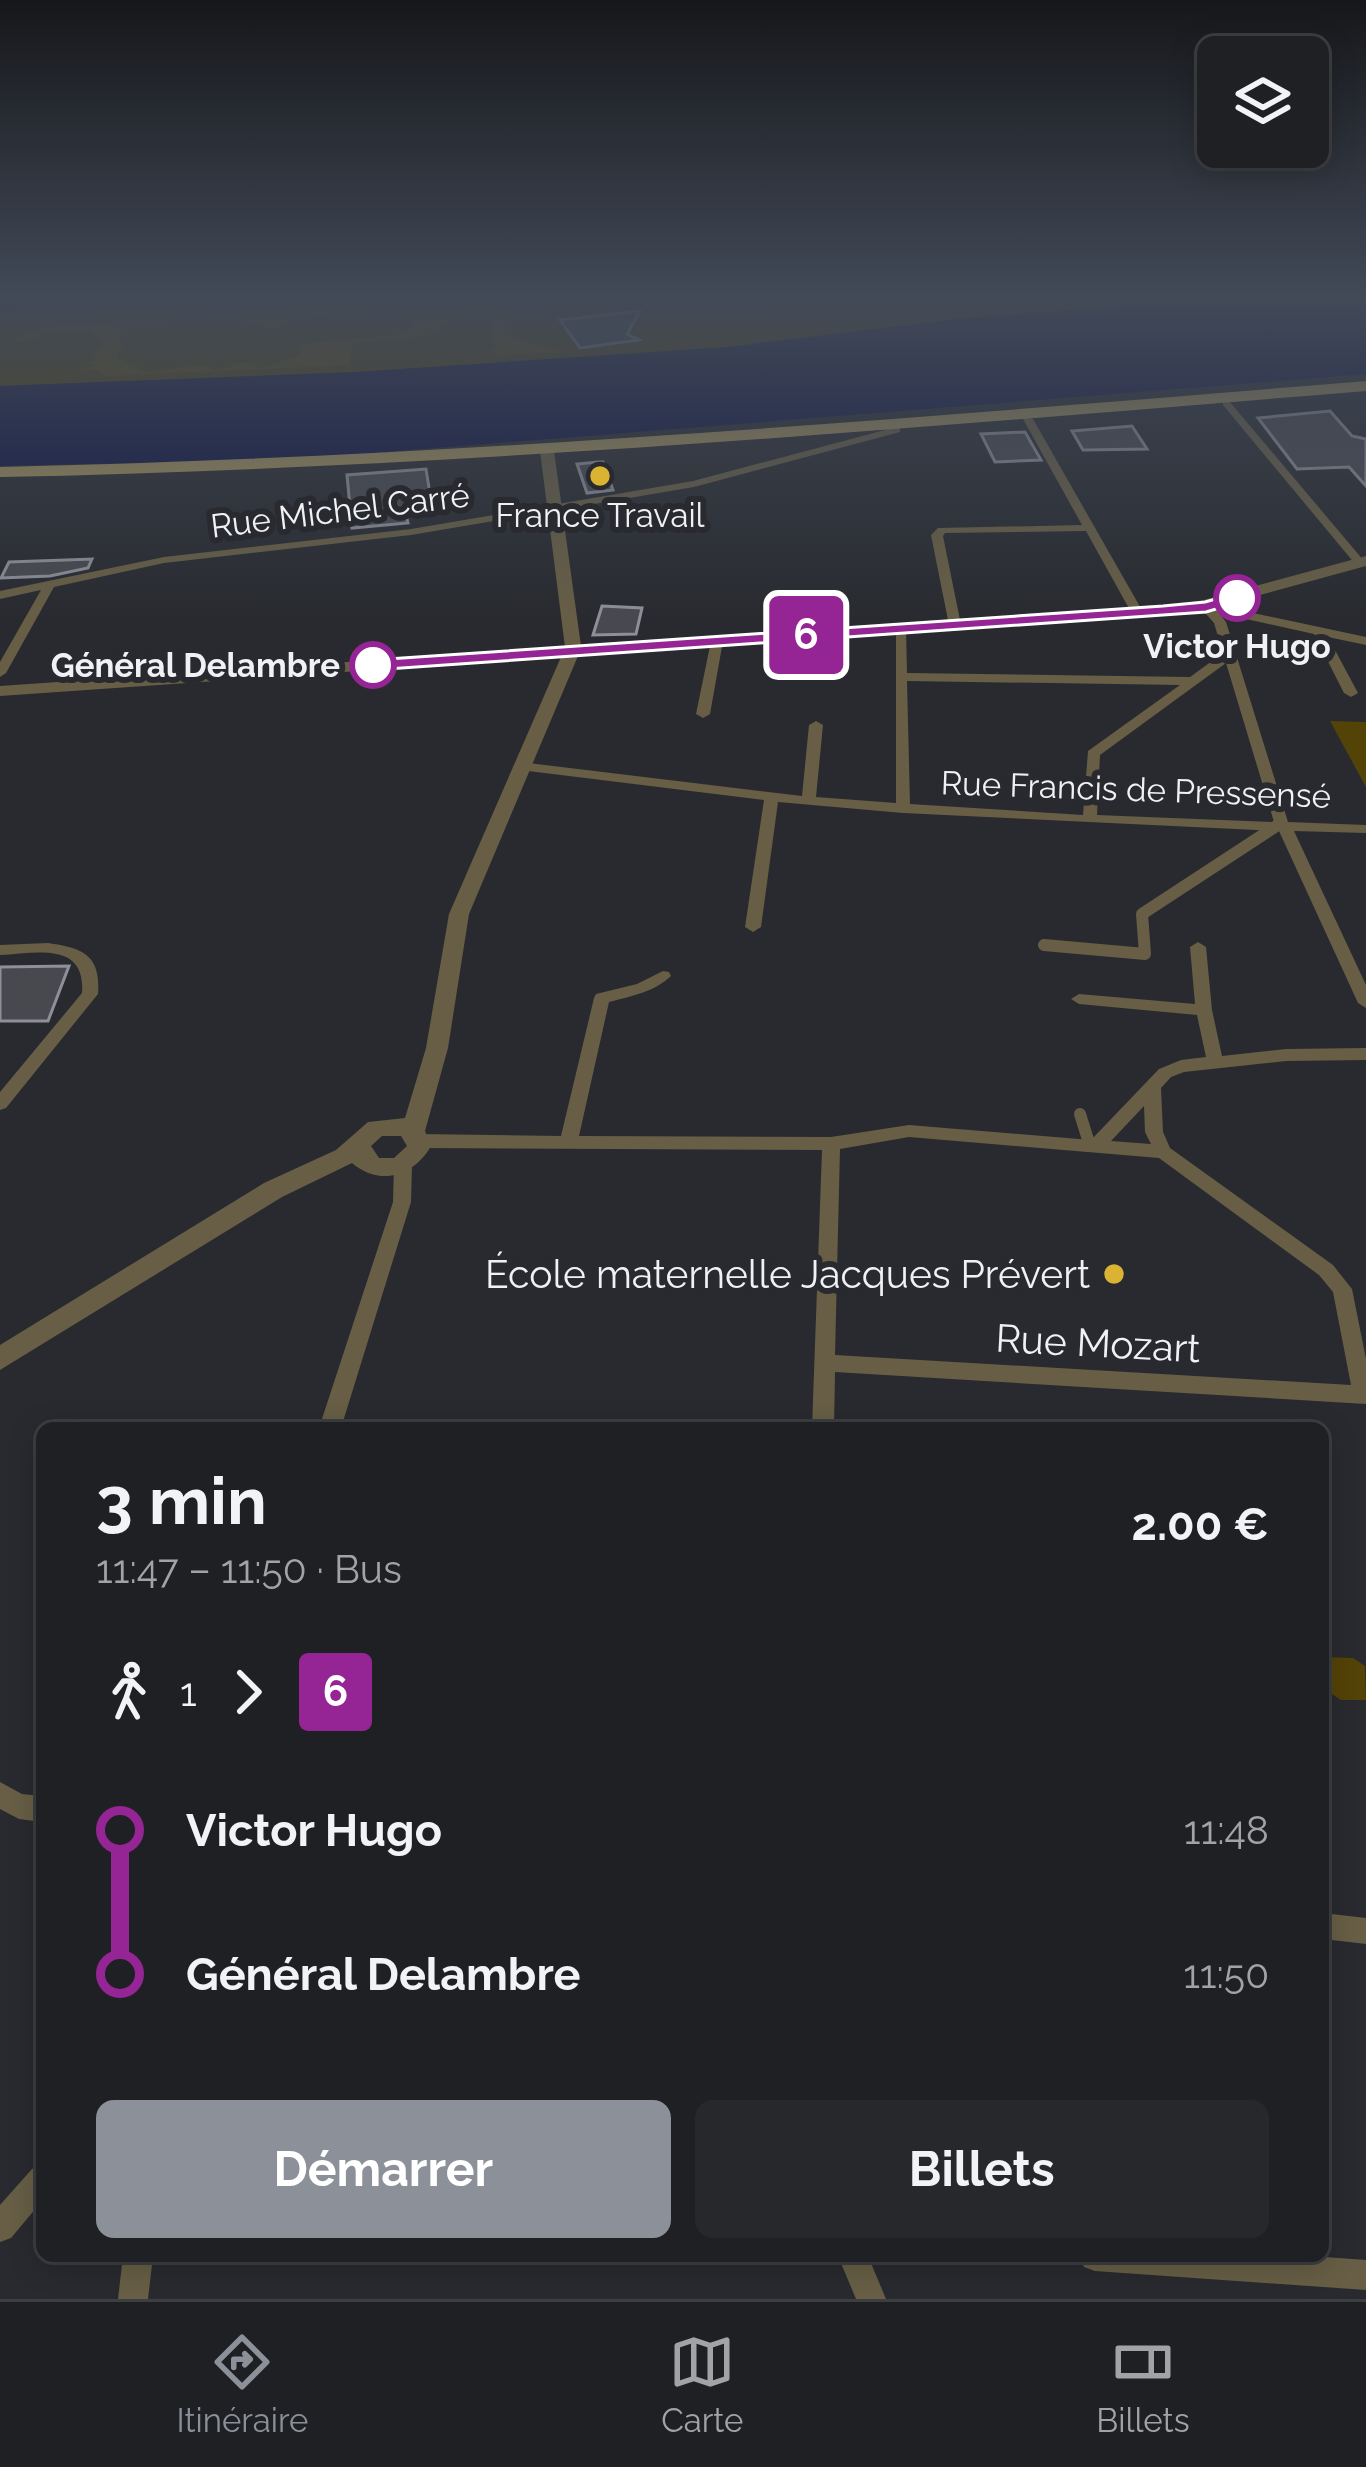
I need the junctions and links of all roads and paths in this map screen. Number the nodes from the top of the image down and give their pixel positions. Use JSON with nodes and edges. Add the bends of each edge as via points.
{"nodes":[{"id":1,"x":1146,"y":406,"type":"edge"},
{"id":2,"x":1227,"y":406,"type":"edge"},
{"id":3,"x":1231,"y":406,"type":"edge"},
{"id":4,"x":1028,"y":419,"type":"junction"},
{"id":5,"x":896,"y":430,"type":"junction"},
{"id":6,"x":550,"y":447,"type":"junction"},
{"id":7,"x":0,"y":476,"type":"edge"},
{"id":8,"x":553,"y":507,"type":"junction"},
{"id":9,"x":1090,"y":528,"type":"junction"},
{"id":10,"x":1363,"y":562,"type":"edge"},
{"id":11,"x":50,"y":584,"type":"junction"},
{"id":12,"x":0,"y":596,"type":"edge"},
{"id":13,"x":1206,"y":607,"type":"junction"},
{"id":14,"x":1137,"y":612,"type":"junction"},
{"id":15,"x":955,"y":625,"type":"junction"},
{"id":16,"x":900,"y":628,"type":"junction"},
{"id":17,"x":1319,"y":632,"type":"junction"},
{"id":18,"x":717,"y":641,"type":"junction"},
{"id":19,"x":1366,"y":641,"type":"edge"},
{"id":20,"x":572,"y":651,"type":"junction"},
{"id":21,"x":1230,"y":654,"type":"junction"},
{"id":22,"x":0,"y":673,"type":"edge"},
{"id":23,"x":900,"y":677,"type":"junction"},
{"id":24,"x":1194,"y":681,"type":"junction"},
{"id":25,"x":0,"y":691,"type":"edge"},
{"id":26,"x":1351,"y":693,"type":"dead end"},
{"id":27,"x":703,"y":714,"type":"dead end"},
{"id":28,"x":816,"y":724,"type":"dead end"},
{"id":29,"x":520,"y":766,"type":"junction"},
{"id":30,"x":771,"y":798,"type":"junction"},
{"id":31,"x":809,"y":801,"type":"junction"},
{"id":32,"x":903,"y":809,"type":"junction"},
{"id":33,"x":1090,"y":817,"type":"junction"},
{"id":34,"x":1281,"y":823,"type":"junction"},
{"id":35,"x":1366,"y":829,"type":"edge"},
{"id":36,"x":753,"y":928,"type":"dead end"},
{"id":37,"x":1044,"y":945,"type":"dead end"},
{"id":38,"x":1198,"y":947,"type":"dead end"},
{"id":39,"x":0,"y":950,"type":"edge"},
{"id":40,"x":663,"y":976,"type":"dead end"},
{"id":41,"x":1079,"y":998,"type":"dead end"},
{"id":42,"x":1366,"y":1004,"type":"edge"},
{"id":43,"x":1204,"y":1010,"type":"junction"},
{"id":44,"x":1366,"y":1054,"type":"edge"},
{"id":45,"x":1215,"y":1061,"type":"junction"},
{"id":46,"x":1152,"y":1088,"type":"junction"},
{"id":47,"x":0,"y":1104,"type":"edge"},
{"id":48,"x":1080,"y":1114,"type":"dead end"},
{"id":49,"x":407,"y":1133,"type":"junction"},
{"id":50,"x":569,"y":1140,"type":"junction"},
{"id":51,"x":831,"y":1144,"type":"junction"},
{"id":52,"x":1093,"y":1146,"type":"junction"},
{"id":53,"x":1162,"y":1152,"type":"junction"},
{"id":54,"x":383,"y":1165,"type":"junction"},
{"id":55,"x":1358,"y":1324,"type":"edge"},
{"id":56,"x":0,"y":1359,"type":"edge"},
{"id":57,"x":825,"y":1364,"type":"junction"},
{"id":58,"x":0,"y":1374,"type":"edge"},
{"id":59,"x":1364,"y":1395,"type":"edge"},
{"id":60,"x":332,"y":1422,"type":"edge"},
{"id":61,"x":823,"y":1422,"type":"edge"},
{"id":62,"x":0,"y":1795,"type":"edge"},
{"id":63,"x":36,"y":1808,"type":"edge"},
{"id":64,"x":1329,"y":1927,"type":"edge"},
{"id":65,"x":1366,"y":1931,"type":"edge"},
{"id":66,"x":36,"y":2186,"type":"edge"},
{"id":67,"x":0,"y":2227,"type":"edge"},
{"id":68,"x":137,"y":2262,"type":"edge"},
{"id":69,"x":856,"y":2262,"type":"edge"},
{"id":70,"x":1181,"y":2262,"type":"edge"},
{"id":71,"x":1366,"y":2275,"type":"edge"},
{"id":72,"x":134,"y":2299,"type":"edge"},
{"id":73,"x":871,"y":2299,"type":"edge"}],
"edges":[{"from":1,"to":6,"type":"main road"},
{"from":2,"to":4,"type":"main road"},
{"from":3,"to":10,"type":"street"},
{"from":4,"to":5,"type":"main road"},
{"from":4,"to":9,"type":"street"},
{"from":5,"to":6,"type":"main road"},
{"from":5,"to":8,"type":"street","name":"Rue Michel Carré","via":[[742,475]]},
{"from":6,"to":7,"type":"main road"},
{"from":6,"to":7,"type":"main road","via":[[320,470]]},
{"from":6,"to":8,"type":"street"},
{"from":8,"to":11,"type":"street","name":"Rue Michel Carré","via":[[164,560]]},
{"from":8,"to":20,"type":"street"},
{"from":9,"to":14,"type":"street"},
{"from":9,"to":15,"type":"street","via":[[942,530]]},
{"from":10,"to":13,"type":"street"},
{"from":11,"to":12,"type":"street","name":"Rue Michel Carré"},
{"from":11,"to":22,"type":"street"},
{"from":13,"to":14,"type":"street"},
{"from":13,"to":17,"type":"street"},
{"from":13,"to":21,"type":"street"},
{"from":14,"to":15,"type":"street"},
{"from":15,"to":16,"type":"street"},
{"from":16,"to":18,"type":"street"},
{"from":16,"to":23,"type":"street"},
{"from":17,"to":19,"type":"street"},
{"from":17,"to":26,"type":"street"},
{"from":18,"to":20,"type":"street"},
{"from":18,"to":27,"type":"street"},
{"from":20,"to":25,"type":"street"},
{"from":20,"to":29,"type":"street"},
{"from":21,"to":24,"type":"street"},
{"from":21,"to":34,"type":"street"},
{"from":23,"to":24,"type":"street"},
{"from":23,"to":32,"type":"street"},
{"from":24,"to":33,"type":"street","via":[[1093,754]]},
{"from":28,"to":31,"type":"street"},
{"from":29,"to":30,"type":"street","name":"Rue Francis de Pressensé"},
{"from":29,"to":49,"type":"street","via":[[459,914],[437,1048]]},
{"from":30,"to":31,"type":"street","name":"Rue Francis de Pressensé"},
{"from":30,"to":36,"type":"street"},
{"from":31,"to":32,"type":"street","name":"Rue Francis de Pressensé"},
{"from":32,"to":33,"type":"street","name":"Rue Francis de Pressensé"},
{"from":33,"to":34,"type":"street","name":"Rue Francis de Pressensé"},
{"from":34,"to":35,"type":"street","name":"Rue Francis de Pressensé"},
{"from":34,"to":37,"type":"street","via":[[1142,914],[1145,954]]},
{"from":34,"to":42,"type":"street"},
{"from":38,"to":43,"type":"street"},
{"from":39,"to":47,"type":"street","via":[[78,954],[94,976],[90,994]]},
{"from":40,"to":50,"type":"street","via":[[602,998]]},
{"from":41,"to":43,"type":"street"},
{"from":43,"to":45,"type":"street"},
{"from":44,"to":45,"type":"street"},
{"from":45,"to":46,"type":"street","via":[[1166,1072]]},
{"from":46,"to":52,"type":"street"},
{"from":46,"to":53,"type":"street"},
{"from":48,"to":52,"type":"street"},
{"from":49,"to":50,"type":"street"},
{"from":49,"to":54,"type":"street","via":[[414,1156]]},
{"from":49,"to":54,"type":"street","via":[[370,1131]]},
{"from":50,"to":51,"type":"street"},
{"from":51,"to":52,"type":"street","via":[[909,1131]]},
{"from":51,"to":57,"type":"street"},
{"from":52,"to":53,"type":"street"},
{"from":53,"to":55,"type":"street","via":[[1326,1270]]},
{"from":54,"to":56,"type":"street","via":[[273,1190]]},
{"from":54,"to":58,"type":"street","via":[[346,1168],[296,1189]]},
{"from":54,"to":60,"type":"street","via":[[402,1202]]},
{"from":55,"to":59,"type":"street"},
{"from":57,"to":59,"type":"street","name":"Rue Mozart"},
{"from":57,"to":61,"type":"street"},
{"from":62,"to":63,"type":"street"},
{"from":64,"to":65,"type":"street"},
{"from":66,"to":67,"type":"street"},
{"from":68,"to":72,"type":"street"},
{"from":69,"to":73,"type":"street"},
{"from":70,"to":71,"type":"street"}]}
